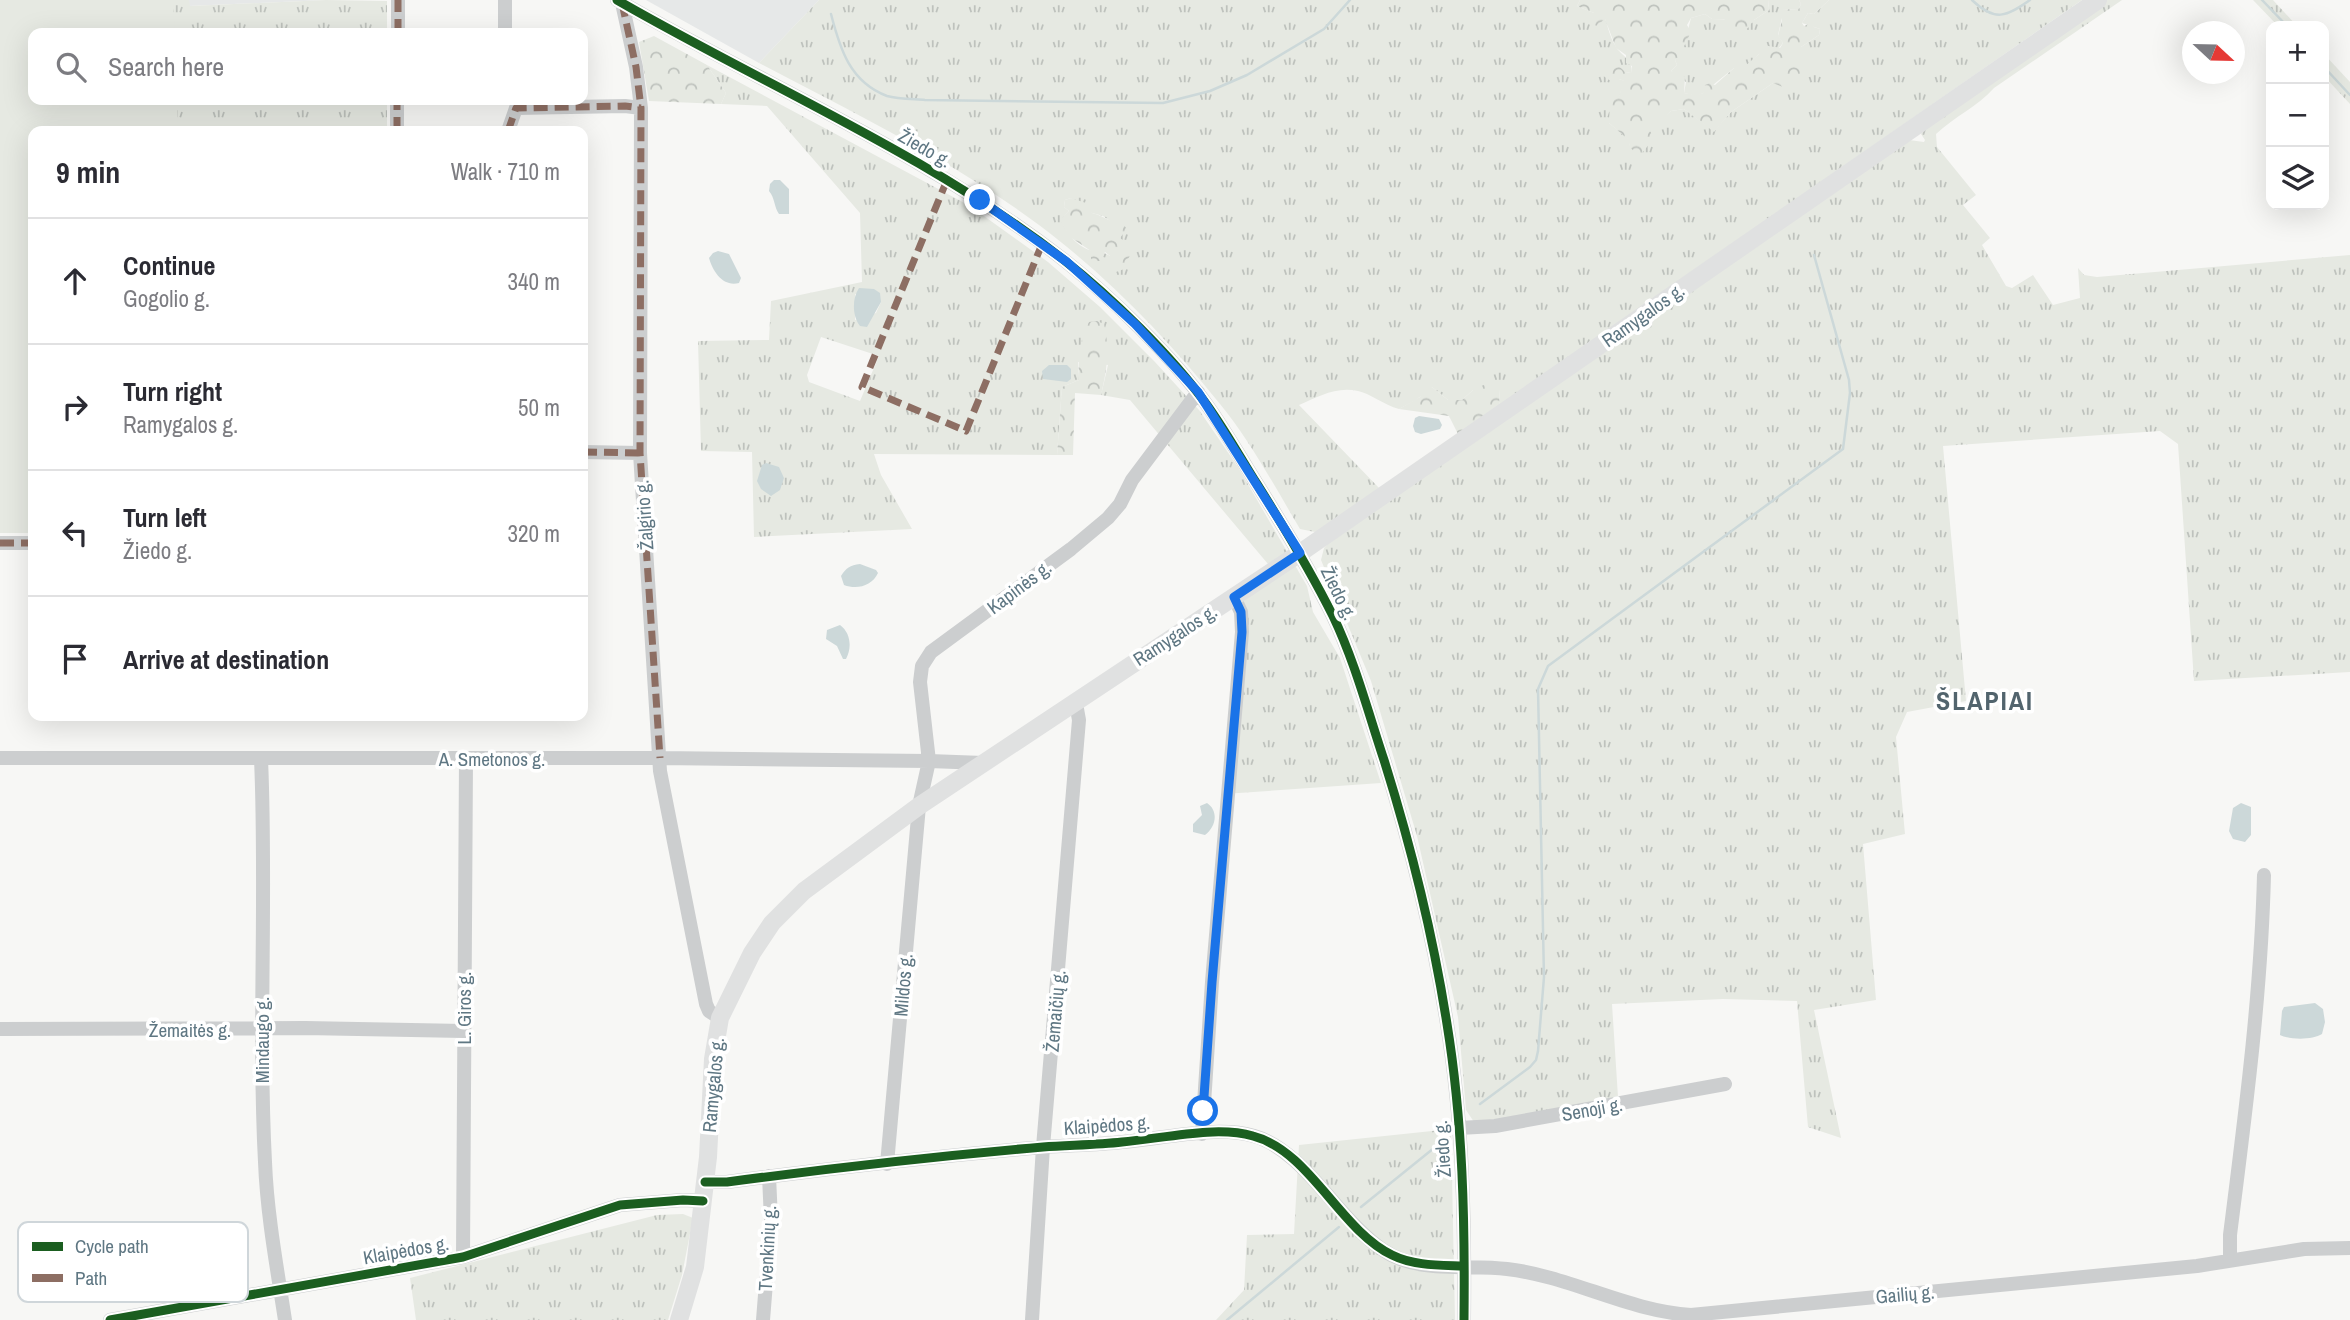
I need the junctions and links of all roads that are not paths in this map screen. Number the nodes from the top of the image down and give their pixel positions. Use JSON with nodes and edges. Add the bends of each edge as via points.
{"nodes":[{"id":1,"x":398,"y":0,"type":"edge"},
{"id":2,"x":505,"y":0,"type":"edge"},
{"id":3,"x":2098,"y":0,"type":"edge"},
{"id":4,"x":620,"y":1,"type":"edge"},
{"id":5,"x":398,"y":28,"type":"edge"},
{"id":6,"x":505,"y":28,"type":"edge"},
{"id":7,"x":397,"y":105,"type":"edge"},
{"id":8,"x":514,"y":105,"type":"edge"},
{"id":9,"x":570,"y":105,"type":"edge"},
{"id":10,"x":641,"y":108,"type":"junction"},
{"id":11,"x":397,"y":126,"type":"edge"},
{"id":12,"x":509,"y":126,"type":"edge"},
{"id":13,"x":1198,"y":392,"type":"junction"},
{"id":14,"x":588,"y":452,"type":"edge"},
{"id":15,"x":640,"y":453,"type":"junction"},
{"id":16,"x":0,"y":543,"type":"edge"},
{"id":17,"x":28,"y":543,"type":"edge"},
{"id":18,"x":1300,"y":553,"type":"junction"},
{"id":19,"x":1234,"y":597,"type":"junction"},
{"id":20,"x":1072,"y":703,"type":"junction"},
{"id":21,"x":0,"y":758,"type":"edge"},
{"id":22,"x":660,"y":758,"type":"junction"},
{"id":23,"x":261,"y":759,"type":"junction"},
{"id":24,"x":466,"y":759,"type":"junction"},
{"id":25,"x":929,"y":761,"type":"junction"},
{"id":26,"x":983,"y":764,"type":"junction"},
{"id":27,"x":919,"y":806,"type":"junction"},
{"id":28,"x":2264,"y":875,"type":"dead end"},
{"id":29,"x":720,"y":1018,"type":"junction"},
{"id":30,"x":0,"y":1029,"type":"edge"},
{"id":31,"x":261,"y":1030,"type":"junction"},
{"id":32,"x":464,"y":1031,"type":"junction"},
{"id":33,"x":1725,"y":1084,"type":"dead end"},
{"id":34,"x":1459,"y":1128,"type":"junction"},
{"id":35,"x":1202,"y":1134,"type":"junction"},
{"id":36,"x":1044,"y":1147,"type":"junction"},
{"id":37,"x":887,"y":1164,"type":"junction"},
{"id":38,"x":769,"y":1176,"type":"junction"},
{"id":39,"x":705,"y":1182,"type":"junction"},
{"id":40,"x":703,"y":1201,"type":"junction"},
{"id":41,"x":2350,"y":1248,"type":"edge"},
{"id":42,"x":463,"y":1257,"type":"junction"},
{"id":43,"x":2231,"y":1260,"type":"junction"},
{"id":44,"x":1464,"y":1266,"type":"junction"},
{"id":45,"x":280,"y":1289,"type":"junction"},
{"id":46,"x":248,"y":1295,"type":"edge"},
{"id":47,"x":209,"y":1302,"type":"edge"},
{"id":48,"x":110,"y":1320,"type":"edge"},
{"id":49,"x":285,"y":1320,"type":"edge"},
{"id":50,"x":679,"y":1320,"type":"edge"},
{"id":51,"x":763,"y":1320,"type":"edge"},
{"id":52,"x":1032,"y":1320,"type":"edge"},
{"id":53,"x":1464,"y":1320,"type":"edge"}],
"edges":[{"from":1,"to":5,"type":"street"},
{"from":2,"to":6,"type":"street"},
{"from":3,"to":18,"type":"main road","name":"Ramygalos g."},
{"from":4,"to":10,"type":"street","name":"Žalgirio g."},
{"from":4,"to":13,"type":"street","name":"Žiedo g.","via":[[990,207],[1077,271],[1135,324]]},
{"from":7,"to":11,"type":"street"},
{"from":8,"to":12,"type":"street"},
{"from":9,"to":10,"type":"street"},
{"from":10,"to":15,"type":"street","name":"Žalgirio g."},
{"from":13,"to":18,"type":"street","name":"Žiedo g."},
{"from":13,"to":25,"type":"street","name":"Kapinės g.","via":[[1108,518],[932,652],[922,666],[920,682]]},
{"from":14,"to":15,"type":"street"},
{"from":15,"to":22,"type":"street","name":"Žalgirio g."},
{"from":16,"to":17,"type":"street"},
{"from":18,"to":19,"type":"main road","name":"Ramygalos g."},
{"from":18,"to":34,"type":"street","name":"Žiedo g.","via":[[1334,620],[1391,783],[1421,893],[1447,1024]]},
{"from":19,"to":20,"type":"main road","name":"Ramygalos g."},
{"from":19,"to":35,"type":"street","via":[[1242,632]]},
{"from":20,"to":26,"type":"main road","name":"Ramygalos g."},
{"from":20,"to":36,"type":"street","name":"Žemaičių g.","via":[[1079,720]]},
{"from":21,"to":23,"type":"street","name":"A. Smetonos g."},
{"from":22,"to":24,"type":"street","name":"A. Smetonos g."},
{"from":22,"to":25,"type":"street","name":"A. Smetonos g."},
{"from":22,"to":29,"type":"street","name":"Žalgirio g.","via":[[706,1004]]},
{"from":23,"to":24,"type":"street","name":"A. Smetonos g."},
{"from":23,"to":31,"type":"street","name":"Mindaugo g."},
{"from":24,"to":32,"type":"street","name":"L. Giros g."},
{"from":25,"to":26,"type":"street","name":"A. Smetonos g."},
{"from":25,"to":27,"type":"street","name":"Kapinės g."},
{"from":26,"to":27,"type":"main road","name":"Ramygalos g."},
{"from":27,"to":29,"type":"main road","name":"Ramygalos g.","via":[[804,891],[772,923]]},
{"from":27,"to":37,"type":"street","name":"Mildos g."},
{"from":28,"to":43,"type":"street","via":[[2263,936]]},
{"from":29,"to":39,"type":"main road","name":"Ramygalos g."},
{"from":30,"to":31,"type":"street","name":"Žemaitės g."},
{"from":31,"to":32,"type":"street","name":"Žemaitės g."},
{"from":31,"to":45,"type":"street","name":"Mindaugo g.","via":[[265,1165]]},
{"from":32,"to":42,"type":"street","name":"L. Giros g."},
{"from":33,"to":34,"type":"street","name":"Senoji g.","via":[[1495,1126]]},
{"from":34,"to":44,"type":"street","name":"Žiedo g."},
{"from":35,"to":36,"type":"street","name":"Klaipėdos g."},
{"from":35,"to":44,"type":"street","name":"Klaipėdos g.","via":[[1239,1133],[1273,1143],[1374,1244],[1393,1256],[1421,1264]]},
{"from":36,"to":37,"type":"street","name":"Klaipėdos g."},
{"from":36,"to":52,"type":"street","name":"Žemaičių g."},
{"from":37,"to":38,"type":"street","name":"Klaipėdos g."},
{"from":38,"to":39,"type":"street","name":"Klaipėdos g."},
{"from":38,"to":51,"type":"street","name":"Tvenkinių g.","via":[[771,1220]]},
{"from":39,"to":40,"type":"main road","name":"Ramygalos g."},
{"from":40,"to":42,"type":"street","name":"Klaipėdos g.","via":[[620,1205]]},
{"from":40,"to":50,"type":"main road","name":"Ramygalos g.","via":[[695,1267]]},
{"from":41,"to":43,"type":"street","name":"Gailių g.","via":[[2304,1249]]},
{"from":42,"to":45,"type":"street","name":"Klaipėdos g."},
{"from":43,"to":44,"type":"street","name":"Gailių g.","via":[[1691,1315],[1661,1311],[1511,1269]]},
{"from":44,"to":53,"type":"street","name":"Žiedo g."},
{"from":45,"to":46,"type":"street","name":"Klaipėdos g."},
{"from":45,"to":49,"type":"street","name":"Mindaugo g."},
{"from":47,"to":48,"type":"street","name":"Klaipėdos g."}]}
